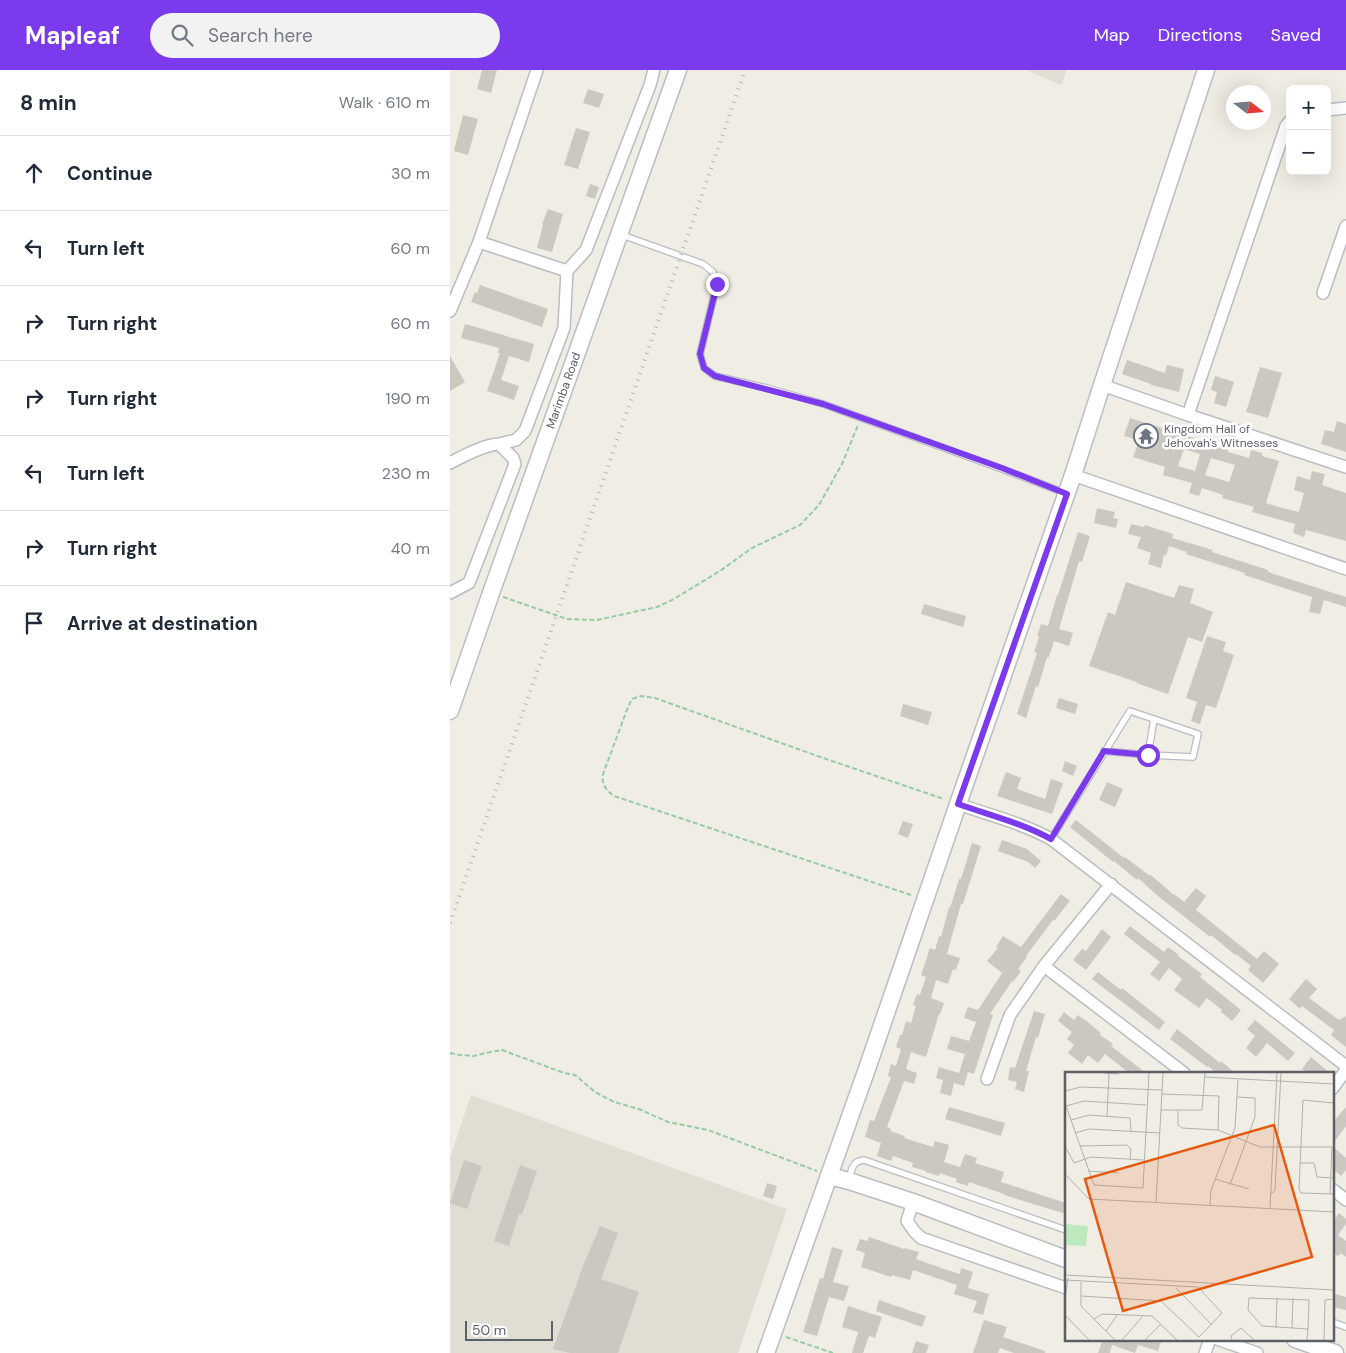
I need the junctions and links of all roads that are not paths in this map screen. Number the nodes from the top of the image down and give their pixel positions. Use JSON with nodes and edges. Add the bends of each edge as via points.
{"nodes":[{"id":1,"x":537,"y":70,"type":"edge"},
{"id":2,"x":654,"y":70,"type":"edge"},
{"id":3,"x":678,"y":70,"type":"edge"},
{"id":4,"x":1206,"y":70,"type":"edge"},
{"id":5,"x":1346,"y":108,"type":"edge"},
{"id":6,"x":1331,"y":110,"type":"edge"},
{"id":7,"x":1286,"y":126,"type":"edge"},
{"id":8,"x":1346,"y":226,"type":"edge"},
{"id":9,"x":619,"y":234,"type":"junction"},
{"id":10,"x":480,"y":242,"type":"junction"},
{"id":11,"x":567,"y":271,"type":"junction"},
{"id":12,"x":1323,"y":293,"type":"dead end"},
{"id":13,"x":450,"y":311,"type":"edge"},
{"id":14,"x":1102,"y":385,"type":"junction"},
{"id":15,"x":1188,"y":415,"type":"junction"},
{"id":16,"x":499,"y":444,"type":"junction"},
{"id":17,"x":450,"y":463,"type":"edge"},
{"id":18,"x":1346,"y":467,"type":"edge"},
{"id":19,"x":1073,"y":475,"type":"junction"},
{"id":20,"x":1067,"y":494,"type":"junction"},
{"id":21,"x":1346,"y":569,"type":"edge"},
{"id":22,"x":450,"y":593,"type":"edge"},
{"id":23,"x":450,"y":711,"type":"edge"},
{"id":24,"x":1154,"y":719,"type":"junction"},
{"id":25,"x":1104,"y":751,"type":"junction"},
{"id":26,"x":1148,"y":755,"type":"junction"},
{"id":27,"x":958,"y":804,"type":"junction"},
{"id":28,"x":1051,"y":839,"type":"junction"},
{"id":29,"x":1111,"y":884,"type":"junction"},
{"id":30,"x":1044,"y":966,"type":"junction"},
{"id":31,"x":1346,"y":1068,"type":"edge"},
{"id":32,"x":1183,"y":1072,"type":"edge"},
{"id":33,"x":987,"y":1079,"type":"dead end"},
{"id":34,"x":1334,"y":1086,"type":"edge"},
{"id":35,"x":829,"y":1176,"type":"junction"},
{"id":36,"x":849,"y":1181,"type":"junction"},
{"id":37,"x":1334,"y":1191,"type":"edge"},
{"id":38,"x":1346,"y":1200,"type":"edge"},
{"id":39,"x":913,"y":1202,"type":"junction"},
{"id":40,"x":1065,"y":1230,"type":"edge"},
{"id":41,"x":1065,"y":1259,"type":"edge"},
{"id":42,"x":1065,"y":1288,"type":"edge"},
{"id":43,"x":1334,"y":1323,"type":"edge"},
{"id":44,"x":1346,"y":1327,"type":"edge"},
{"id":45,"x":1210,"y":1340,"type":"edge"},
{"id":46,"x":1220,"y":1340,"type":"edge"},
{"id":47,"x":1299,"y":1340,"type":"edge"},
{"id":48,"x":766,"y":1353,"type":"edge"},
{"id":49,"x":1205,"y":1353,"type":"edge"},
{"id":50,"x":1258,"y":1353,"type":"edge"},
{"id":51,"x":1336,"y":1353,"type":"edge"}],
"edges":[{"from":1,"to":10,"type":"street"},
{"from":2,"to":11,"type":"street","via":[[586,250]]},
{"from":3,"to":9,"type":"street","name":"Marimba Road"},
{"from":4,"to":14,"type":"street"},
{"from":5,"to":6,"type":"street"},
{"from":7,"to":15,"type":"street"},
{"from":8,"to":12,"type":"street"},
{"from":9,"to":20,"type":"lane","via":[[703,264],[713,272],[717,284],[700,354],[704,368],[715,376],[823,404]]},
{"from":9,"to":23,"type":"street","name":"Marimba Road"},
{"from":10,"to":11,"type":"street"},
{"from":10,"to":13,"type":"street"},
{"from":11,"to":16,"type":"street","via":[[564,328],[529,422],[516,440]]},
{"from":14,"to":15,"type":"street"},
{"from":14,"to":19,"type":"street"},
{"from":15,"to":18,"type":"street"},
{"from":16,"to":17,"type":"street"},
{"from":16,"to":22,"type":"street","via":[[514,458],[515,464],[469,583]]},
{"from":19,"to":20,"type":"street"},
{"from":19,"to":21,"type":"street"},
{"from":20,"to":27,"type":"street"},
{"from":24,"to":25,"type":"lane","via":[[1130,711]]},
{"from":24,"to":26,"type":"lane"},
{"from":24,"to":26,"type":"lane","via":[[1198,734],[1194,757]]},
{"from":25,"to":26,"type":"lane"},
{"from":25,"to":28,"type":"lane"},
{"from":27,"to":28,"type":"street"},
{"from":27,"to":35,"type":"street"},
{"from":28,"to":29,"type":"street"},
{"from":29,"to":30,"type":"street"},
{"from":29,"to":31,"type":"street"},
{"from":30,"to":32,"type":"street"},
{"from":30,"to":33,"type":"street","via":[[1010,1015]]},
{"from":31,"to":34,"type":"street"},
{"from":35,"to":36,"type":"street"},
{"from":35,"to":48,"type":"street"},
{"from":36,"to":39,"type":"street"},
{"from":36,"to":40,"type":"lane","via":[[854,1165],[858,1160],[864,1160]]},
{"from":37,"to":38,"type":"street"},
{"from":39,"to":41,"type":"street"},
{"from":39,"to":42,"type":"street","via":[[907,1222],[921,1238]]},
{"from":43,"to":44,"type":"lane"},
{"from":45,"to":49,"type":"street"},
{"from":46,"to":50,"type":"street"},
{"from":47,"to":51,"type":"street"}]}
